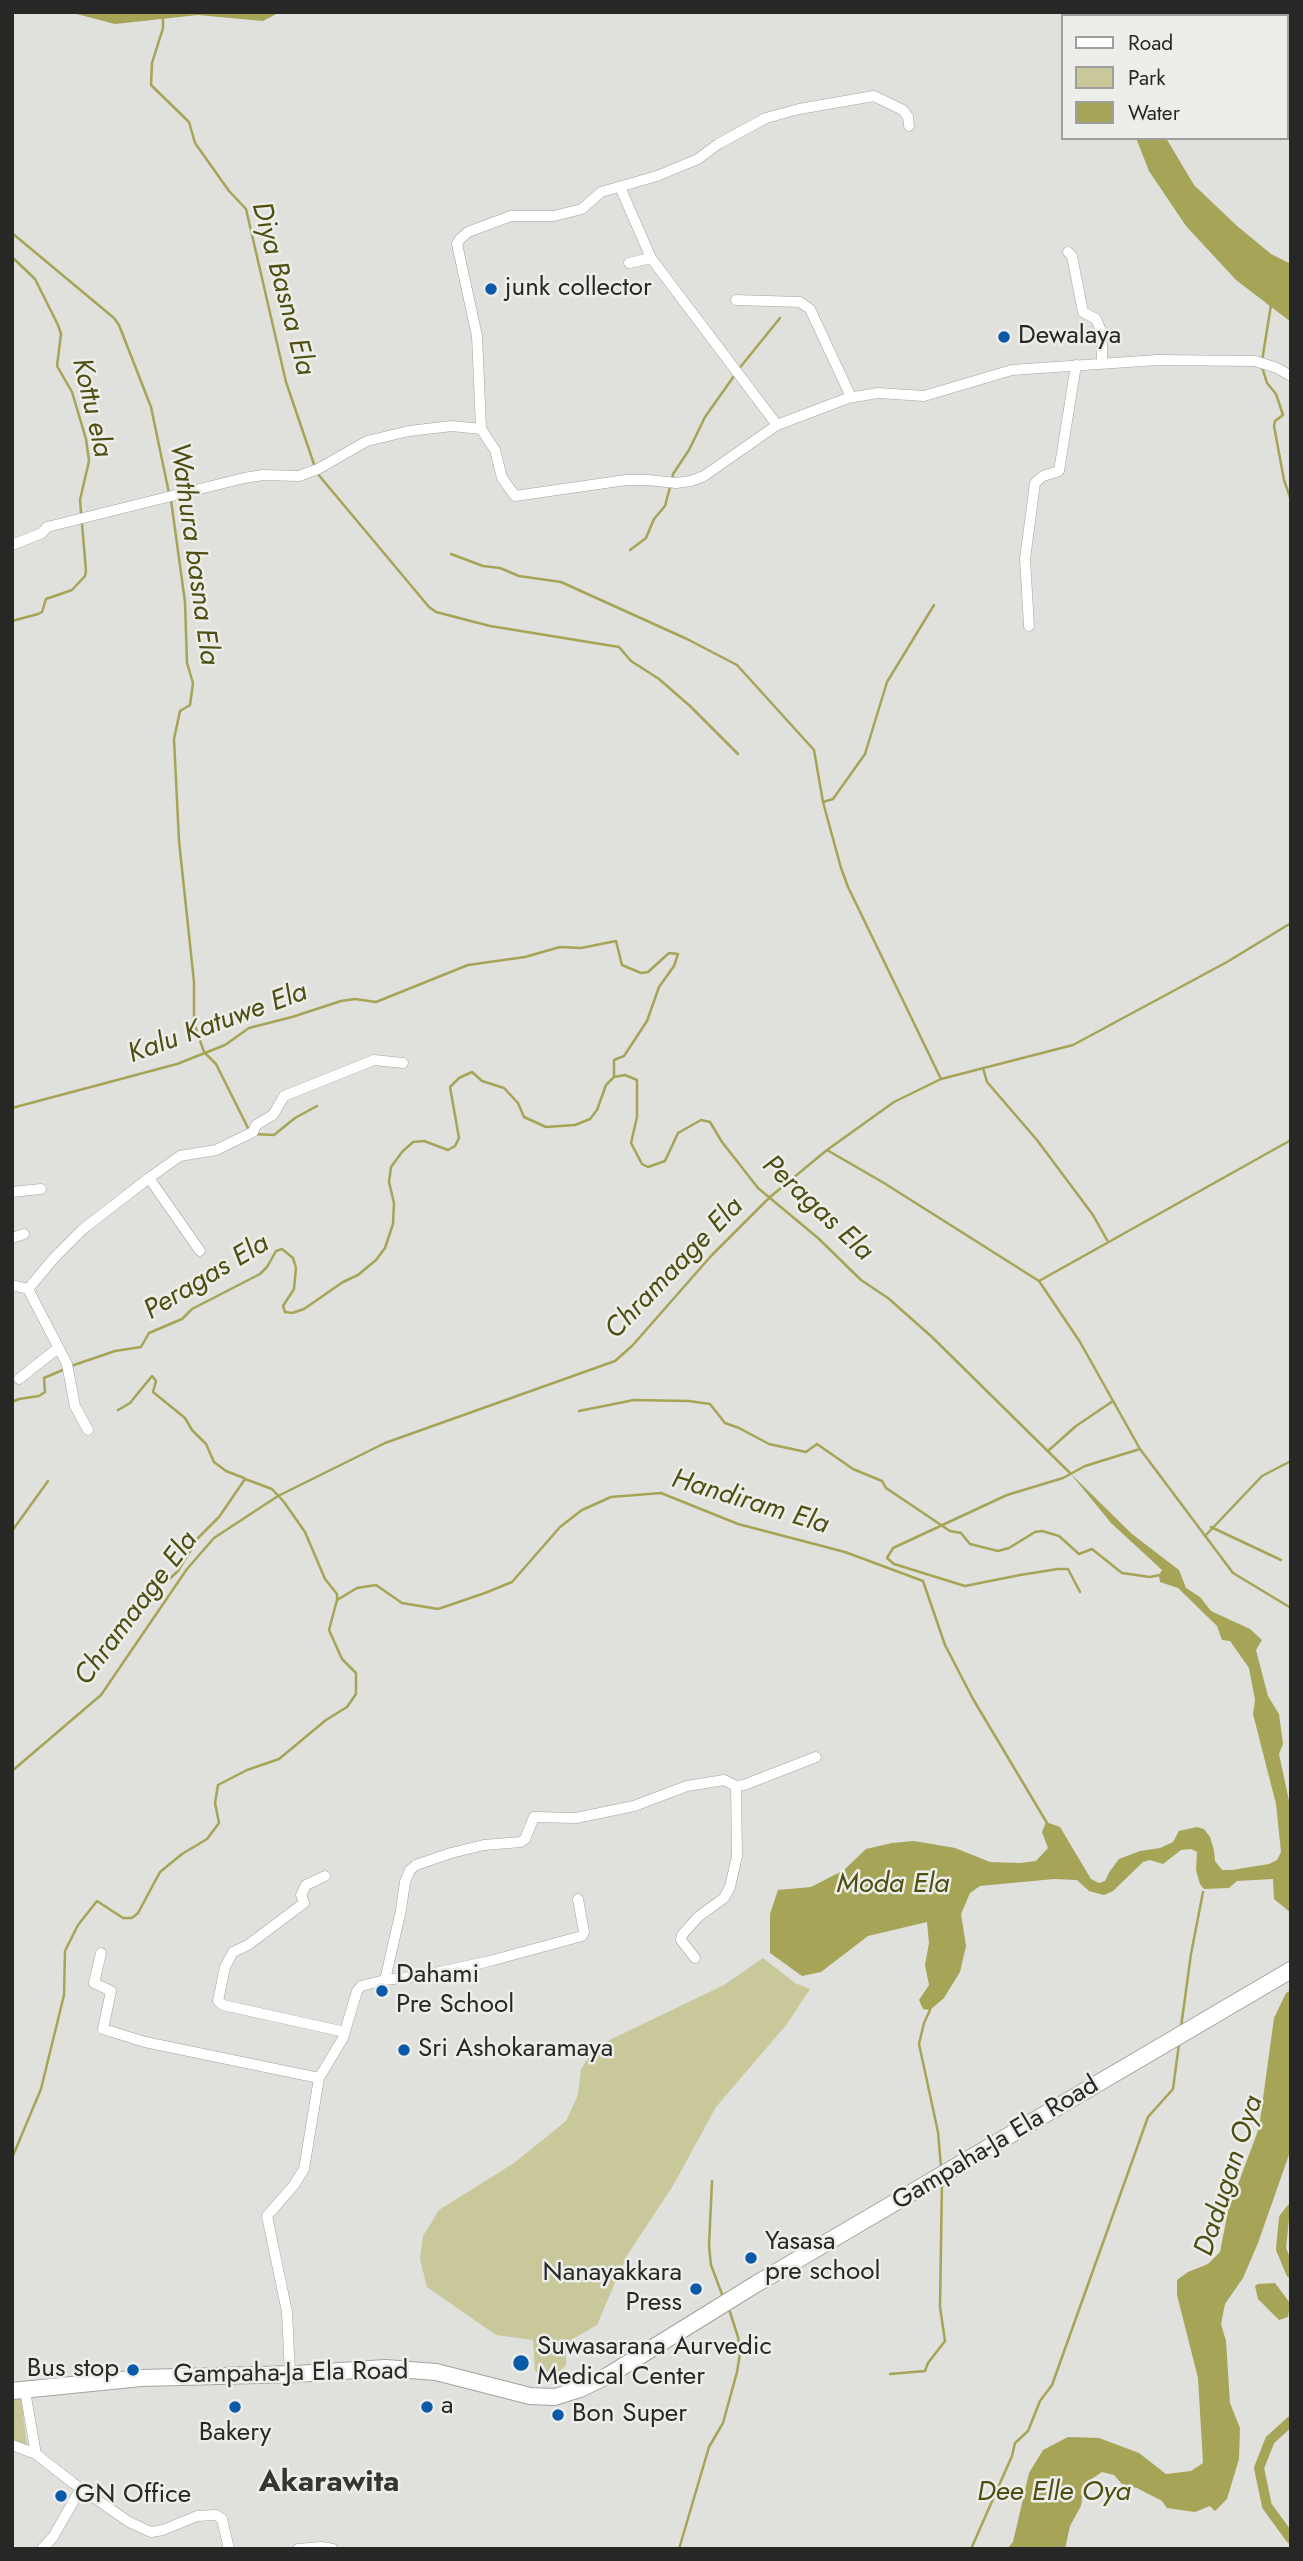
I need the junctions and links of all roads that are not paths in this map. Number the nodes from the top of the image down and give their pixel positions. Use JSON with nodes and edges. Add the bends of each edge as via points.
{"nodes":[{"id":1,"x":909,"y":126,"type":"dead end"},
{"id":2,"x":620,"y":187,"type":"junction"},
{"id":3,"x":1068,"y":252,"type":"dead end"},
{"id":4,"x":651,"y":258,"type":"junction"},
{"id":5,"x":629,"y":263,"type":"dead end"},
{"id":6,"x":736,"y":300,"type":"dead end"},
{"id":7,"x":1102,"y":363,"type":"junction"},
{"id":8,"x":1076,"y":365,"type":"junction"},
{"id":9,"x":1291,"y":376,"type":"edge"},
{"id":10,"x":851,"y":397,"type":"junction"},
{"id":11,"x":777,"y":425,"type":"junction"},
{"id":12,"x":481,"y":429,"type":"junction"},
{"id":13,"x":12,"y":545,"type":"edge"},
{"id":14,"x":1029,"y":626,"type":"dead end"},
{"id":15,"x":403,"y":1063,"type":"dead end"},
{"id":16,"x":149,"y":1178,"type":"junction"},
{"id":17,"x":41,"y":1189,"type":"dead end"},
{"id":18,"x":12,"y":1192,"type":"edge"},
{"id":19,"x":24,"y":1234,"type":"dead end"},
{"id":20,"x":12,"y":1238,"type":"edge"},
{"id":21,"x":200,"y":1251,"type":"dead end"},
{"id":22,"x":12,"y":1284,"type":"edge"},
{"id":23,"x":28,"y":1289,"type":"junction"},
{"id":24,"x":58,"y":1348,"type":"junction"},
{"id":25,"x":19,"y":1379,"type":"dead end"},
{"id":26,"x":88,"y":1430,"type":"dead end"},
{"id":27,"x":816,"y":1757,"type":"dead end"},
{"id":28,"x":736,"y":1786,"type":"junction"},
{"id":29,"x":325,"y":1876,"type":"dead end"},
{"id":30,"x":578,"y":1899,"type":"dead end"},
{"id":31,"x":101,"y":1953,"type":"dead end"},
{"id":32,"x":695,"y":1958,"type":"dead end"},
{"id":33,"x":1291,"y":1970,"type":"edge"},
{"id":34,"x":385,"y":1980,"type":"junction"},
{"id":35,"x":345,"y":2032,"type":"junction"},
{"id":36,"x":320,"y":2078,"type":"junction"},
{"id":37,"x":290,"y":2374,"type":"junction"},
{"id":38,"x":19,"y":2391,"type":"edge"},
{"id":39,"x":12,"y":2445,"type":"edge"},
{"id":40,"x":36,"y":2454,"type":"junction"},
{"id":41,"x":81,"y":2488,"type":"junction"},
{"id":42,"x":43,"y":2549,"type":"edge"},
{"id":43,"x":229,"y":2549,"type":"edge"},
{"id":44,"x":298,"y":2549,"type":"edge"},
{"id":45,"x":333,"y":2549,"type":"edge"}],
"edges":[{"from":1,"to":2,"type":"street","via":[[903,110],[874,96],[834,101],[766,118],[698,159]]},
{"from":2,"to":4,"type":"street"},
{"from":2,"to":12,"type":"street","via":[[601,192],[575,211],[511,216],[468,232],[457,244],[477,336]]},
{"from":3,"to":7,"type":"street","via":[[1083,312],[1096,319],[1102,333]]},
{"from":4,"to":5,"type":"street"},
{"from":4,"to":11,"type":"street"},
{"from":6,"to":10,"type":"street","via":[[800,302],[810,309]]},
{"from":7,"to":8,"type":"street"},
{"from":7,"to":9,"type":"street","via":[[1260,362]]},
{"from":8,"to":10,"type":"street","via":[[1012,370],[923,396],[878,393]]},
{"from":8,"to":14,"type":"street","via":[[1059,471],[1035,483],[1025,559]]},
{"from":10,"to":11,"type":"street"},
{"from":11,"to":12,"type":"street","via":[[691,481],[626,480],[533,495],[512,494],[502,478],[495,450]]},
{"from":12,"to":13,"type":"street","via":[[452,426],[367,441],[299,476],[244,478],[47,527]]},
{"from":15,"to":16,"type":"street","via":[[373,1060],[284,1096],[273,1115],[251,1132],[216,1150],[180,1156]]},
{"from":16,"to":21,"type":"street"},
{"from":16,"to":23,"type":"street","via":[[83,1229]]},
{"from":17,"to":18,"type":"street"},
{"from":19,"to":20,"type":"street"},
{"from":22,"to":23,"type":"street"},
{"from":23,"to":24,"type":"street"},
{"from":24,"to":25,"type":"street"},
{"from":24,"to":26,"type":"street","via":[[68,1367],[75,1406]]},
{"from":27,"to":28,"type":"street"},
{"from":28,"to":32,"type":"street","via":[[737,1856],[730,1887],[724,1898],[682,1935]]},
{"from":28,"to":34,"type":"street","via":[[723,1780],[576,1818],[534,1817],[521,1842],[484,1845],[416,1865],[405,1882]]},
{"from":29,"to":35,"type":"street","via":[[306,1885],[301,1895],[304,1903],[233,1952],[218,2001]]},
{"from":30,"to":34,"type":"street","via":[[582,1936],[490,1961]]},
{"from":31,"to":36,"type":"street","via":[[94,1983],[111,1992],[103,2029]]},
{"from":33,"to":37,"type":"highway","name":"Gampaha-Ja Ela Road","via":[[580,2389],[555,2397],[514,2393],[436,2372],[390,2368]]},
{"from":34,"to":35,"type":"street","via":[[361,1986]]},
{"from":35,"to":36,"type":"street"},
{"from":36,"to":37,"type":"street","via":[[303,2169],[267,2216],[287,2312]]},
{"from":37,"to":38,"type":"highway","name":"Gampaha-Ja Ela Road","via":[[141,2378]]},
{"from":38,"to":40,"type":"street"},
{"from":39,"to":40,"type":"street"},
{"from":40,"to":41,"type":"street"},
{"from":41,"to":42,"type":"street"},
{"from":41,"to":43,"type":"street","via":[[151,2532],[197,2516],[216,2515],[222,2519]]},
{"from":44,"to":45,"type":"street"}]}
